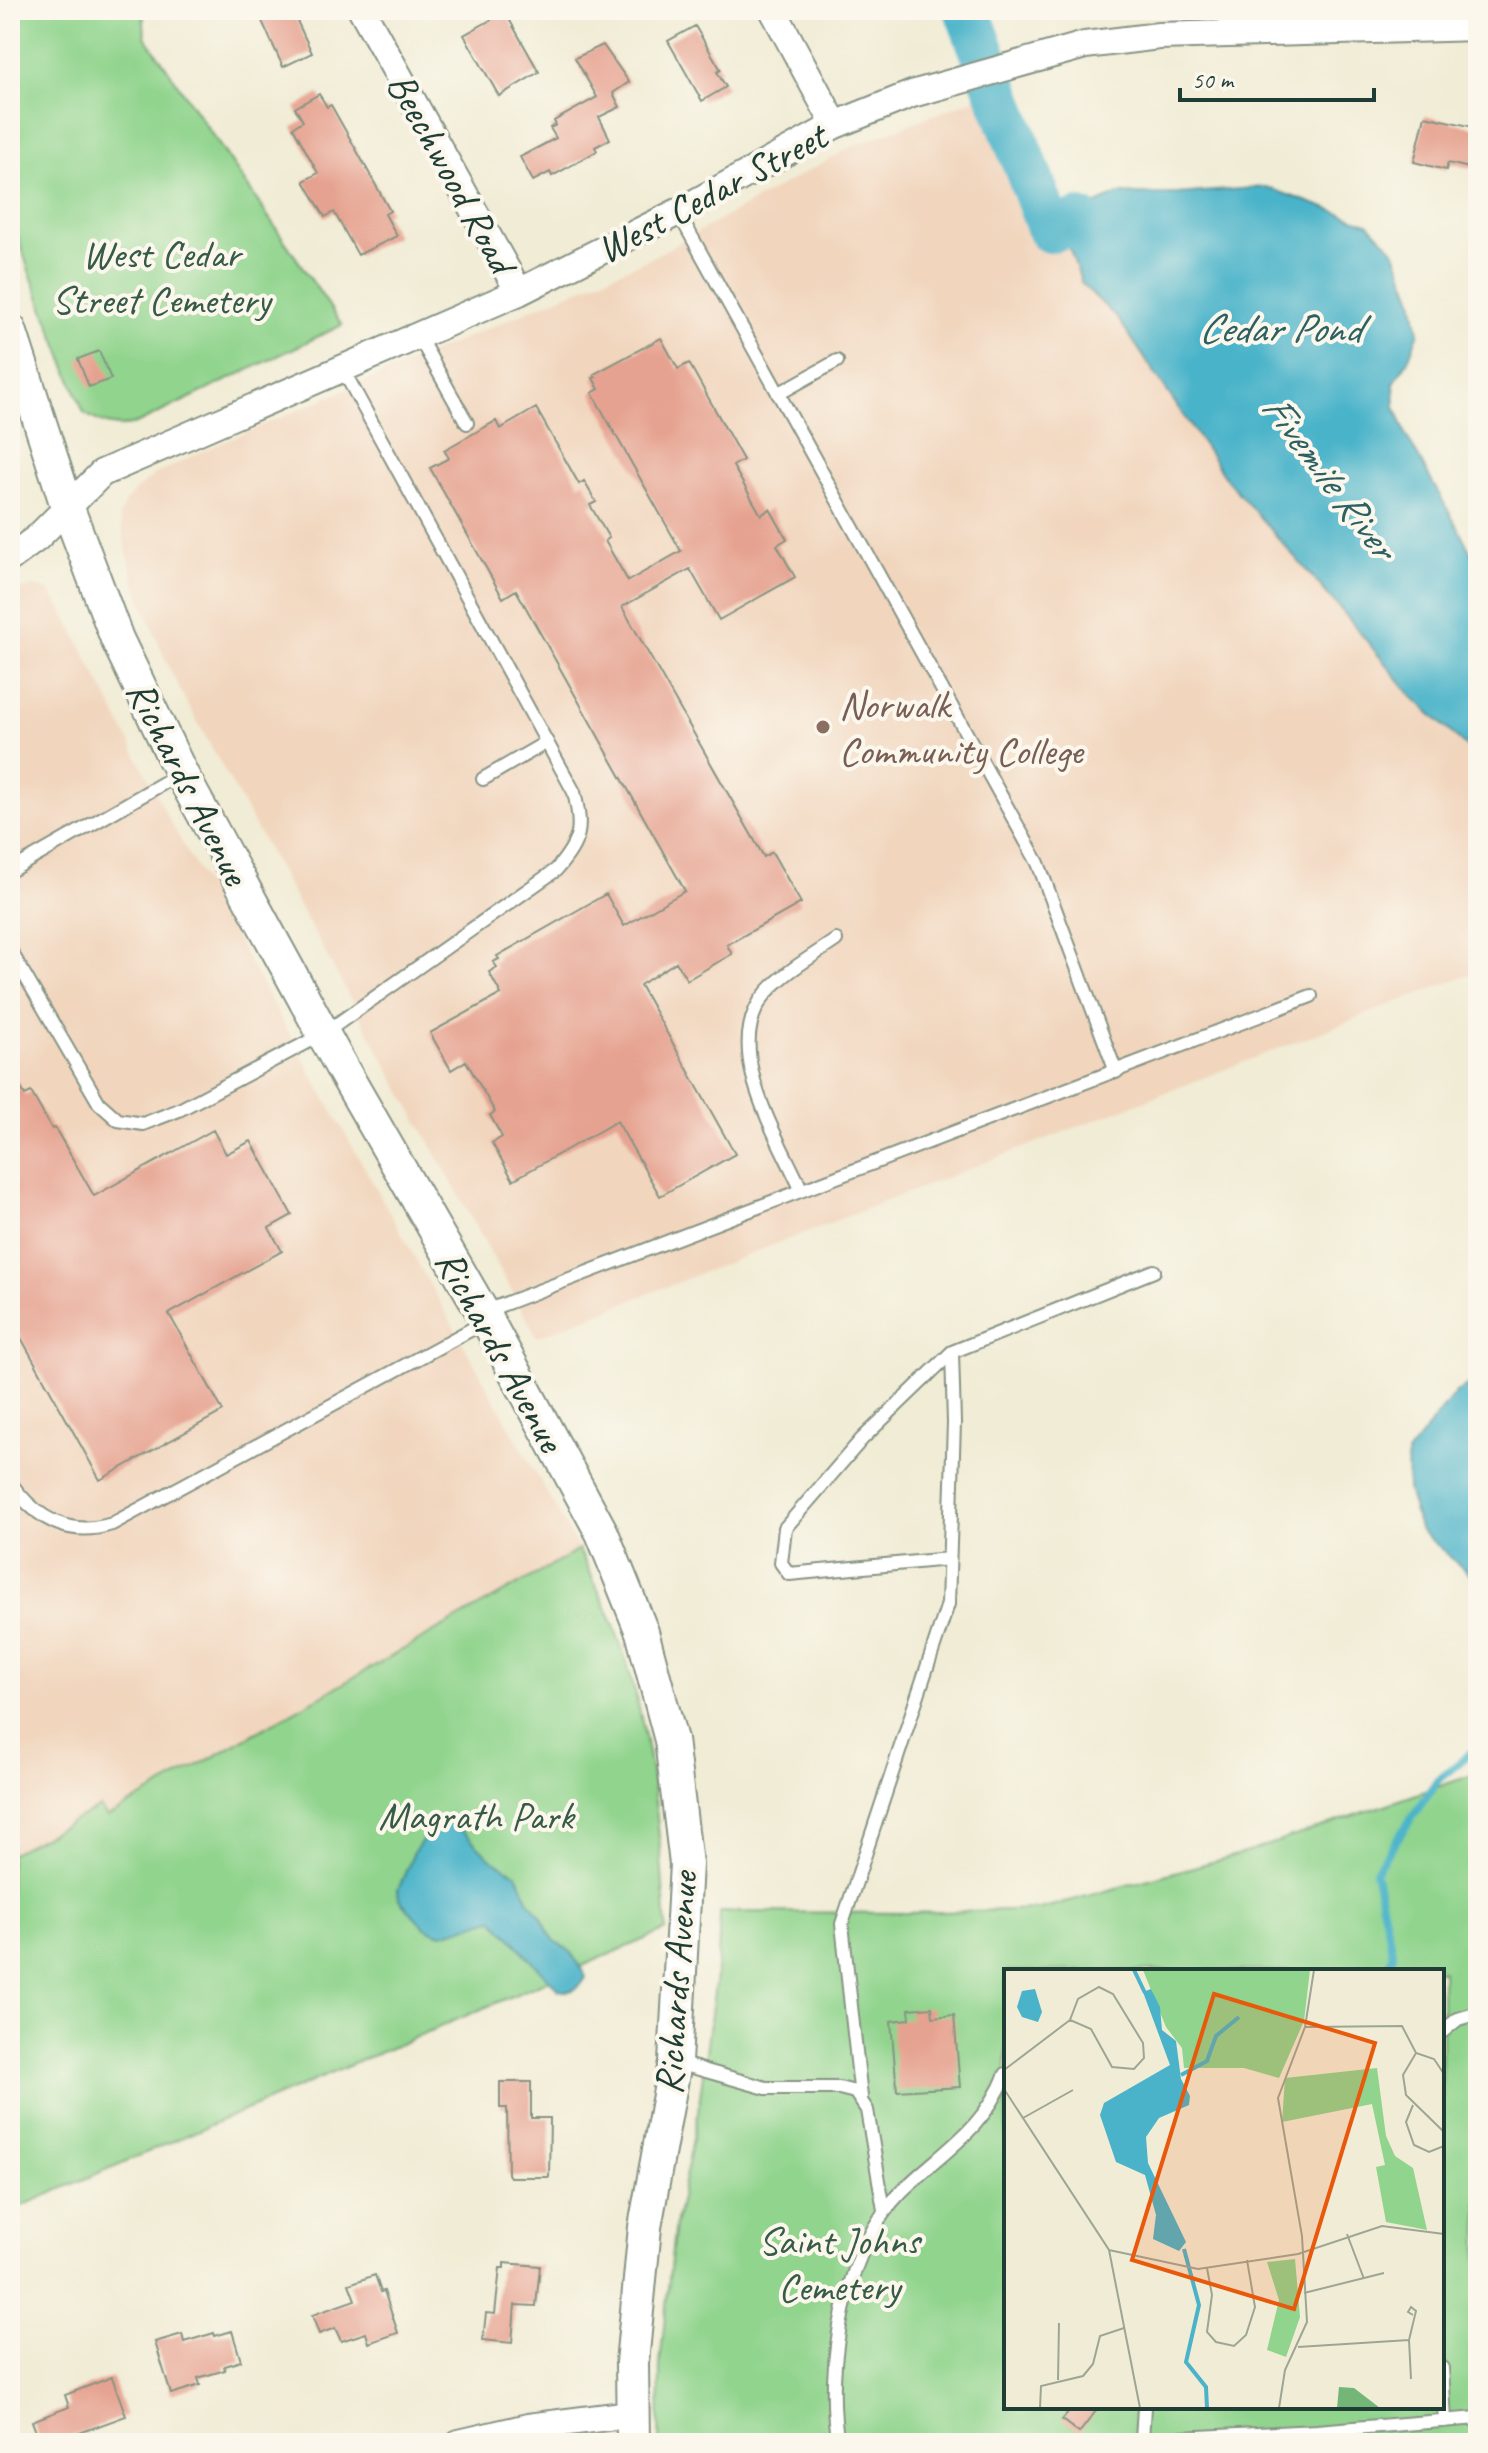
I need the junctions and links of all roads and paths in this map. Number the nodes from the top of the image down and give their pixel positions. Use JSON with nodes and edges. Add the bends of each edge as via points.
{"nodes":[{"id":1,"x":362,"y":10,"type":"edge"},
{"id":2,"x":773,"y":10,"type":"edge"},
{"id":3,"x":1478,"y":27,"type":"edge"},
{"id":4,"x":835,"y":125,"type":"junction"},
{"id":5,"x":678,"y":212,"type":"junction"},
{"id":6,"x":519,"y":292,"type":"junction"},
{"id":7,"x":10,"y":330,"type":"edge"},
{"id":8,"x":419,"y":337,"type":"junction"},
{"id":9,"x":837,"y":361,"type":"dead end"},
{"id":10,"x":342,"y":368,"type":"junction"},
{"id":11,"x":778,"y":394,"type":"junction"},
{"id":12,"x":467,"y":423,"type":"dead end"},
{"id":13,"x":67,"y":506,"type":"junction"},
{"id":14,"x":10,"y":558,"type":"edge"},
{"id":15,"x":547,"y":742,"type":"junction"},
{"id":16,"x":181,"y":773,"type":"junction"},
{"id":17,"x":483,"y":779,"type":"dead end"},
{"id":18,"x":10,"y":871,"type":"edge"},
{"id":19,"x":836,"y":940,"type":"dead end"},
{"id":20,"x":10,"y":950,"type":"edge"},
{"id":21,"x":1311,"y":996,"type":"dead end"},
{"id":22,"x":323,"y":1034,"type":"junction"},
{"id":23,"x":1116,"y":1072,"type":"junction"},
{"id":24,"x":801,"y":1189,"type":"junction"},
{"id":25,"x":1154,"y":1271,"type":"dead end"},
{"id":26,"x":485,"y":1316,"type":"junction"},
{"id":27,"x":952,"y":1352,"type":"junction"},
{"id":28,"x":10,"y":1482,"type":"edge"},
{"id":29,"x":949,"y":1559,"type":"junction"},
{"id":30,"x":1478,"y":2013,"type":"edge"},
{"id":31,"x":1444,"y":2030,"type":"edge"},
{"id":32,"x":675,"y":2062,"type":"junction"},
{"id":33,"x":1004,"y":2079,"type":"edge"},
{"id":34,"x":861,"y":2097,"type":"junction"},
{"id":35,"x":884,"y":2210,"type":"junction"},
{"id":36,"x":1444,"y":2403,"type":"edge"},
{"id":37,"x":1144,"y":2409,"type":"edge"},
{"id":38,"x":1478,"y":2418,"type":"edge"},
{"id":39,"x":1445,"y":2421,"type":"junction"},
{"id":40,"x":632,"y":2428,"type":"edge"},
{"id":41,"x":1138,"y":2441,"type":"edge"},
{"id":42,"x":459,"y":2443,"type":"edge"},
{"id":43,"x":838,"y":2443,"type":"edge"}],
"edges":[{"from":1,"to":6,"type":"street","name":"Beechwood Road"},
{"from":2,"to":4,"type":"street"},
{"from":3,"to":4,"type":"street","name":"West Cedar Street","via":[[1159,36],[1085,45],[977,73]]},
{"from":4,"to":5,"type":"street","name":"West Cedar Street"},
{"from":5,"to":6,"type":"street","name":"West Cedar Street"},
{"from":5,"to":11,"type":"lane"},
{"from":6,"to":8,"type":"street","name":"West Cedar Street"},
{"from":7,"to":13,"type":"street","name":"Richards Avenue"},
{"from":8,"to":10,"type":"street","name":"West Cedar Street"},
{"from":8,"to":12,"type":"lane"},
{"from":9,"to":11,"type":"lane"},
{"from":10,"to":13,"type":"street","name":"West Cedar Street","via":[[102,473]]},
{"from":10,"to":15,"type":"lane"},
{"from":11,"to":23,"type":"lane","via":[[1038,863]]},
{"from":13,"to":14,"type":"street","name":"West Cedar Street"},
{"from":13,"to":16,"type":"street","name":"Richards Avenue","via":[[117,639]]},
{"from":15,"to":17,"type":"lane"},
{"from":15,"to":22,"type":"lane","via":[[574,792],[580,820],[574,848],[556,870]]},
{"from":16,"to":18,"type":"lane"},
{"from":16,"to":22,"type":"street","name":"Richards Avenue"},
{"from":19,"to":24,"type":"lane","via":[[766,993],[748,1030],[751,1073]]},
{"from":20,"to":22,"type":"lane","via":[[99,1103],[118,1120],[143,1124],[170,1115]]},
{"from":21,"to":23,"type":"lane"},
{"from":22,"to":26,"type":"street","name":"Richards Avenue"},
{"from":23,"to":24,"type":"lane"},
{"from":24,"to":26,"type":"lane"},
{"from":25,"to":27,"type":"lane"},
{"from":26,"to":28,"type":"lane","via":[[112,1524],[68,1528],[37,1513]]},
{"from":26,"to":32,"type":"street","name":"Richards Avenue","via":[[602,1533],[642,1632],[668,1727],[686,1864]]},
{"from":27,"to":29,"type":"lane"},
{"from":27,"to":29,"type":"lane","via":[[862,1439],[785,1528],[781,1563],[789,1574]]},
{"from":29,"to":34,"type":"lane","via":[[948,1604],[842,1924]]},
{"from":30,"to":31,"type":"lane"},
{"from":32,"to":34,"type":"lane","via":[[766,2088],[839,2088]]},
{"from":32,"to":40,"type":"street","name":"Richards Avenue","via":[[645,2227],[632,2363]]},
{"from":33,"to":35,"type":"lane","via":[[963,2139]]},
{"from":34,"to":35,"type":"lane"},
{"from":35,"to":43,"type":"lane","via":[[860,2258],[841,2322],[834,2388]]},
{"from":36,"to":39,"type":"lane"},
{"from":37,"to":41,"type":"lane"},
{"from":38,"to":39,"type":"lane"},
{"from":39,"to":41,"type":"lane"},
{"from":40,"to":42,"type":"street","via":[[528,2427]]}]}
